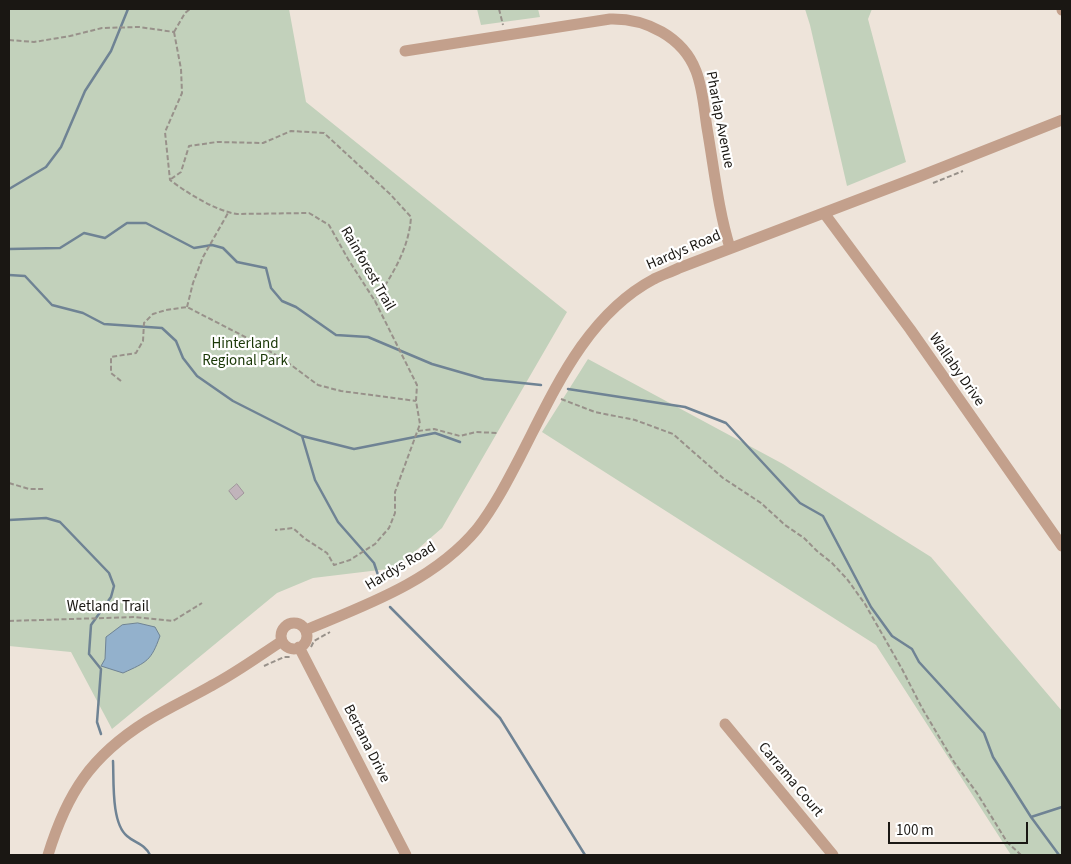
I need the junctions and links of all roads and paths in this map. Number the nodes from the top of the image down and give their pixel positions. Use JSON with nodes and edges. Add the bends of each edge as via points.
{"nodes":[{"id":1,"x":190,"y":9,"type":"edge"},
{"id":2,"x":499,"y":9,"type":"edge"},
{"id":3,"x":174,"y":32,"type":"junction"},
{"id":4,"x":505,"y":35,"type":"junction"},
{"id":5,"x":9,"y":40,"type":"edge"},
{"id":6,"x":405,"y":51,"type":"dead end"},
{"id":7,"x":1062,"y":120,"type":"edge"},
{"id":8,"x":170,"y":180,"type":"junction"},
{"id":9,"x":228,"y":213,"type":"junction"},
{"id":10,"x":824,"y":213,"type":"junction"},
{"id":11,"x":730,"y":248,"type":"junction"},
{"id":12,"x":375,"y":301,"type":"junction"},
{"id":13,"x":187,"y":307,"type":"junction"},
{"id":14,"x":120,"y":381,"type":"dead end"},
{"id":15,"x":552,"y":395,"type":"junction"},
{"id":16,"x":416,"y":401,"type":"junction"},
{"id":17,"x":418,"y":431,"type":"junction"},
{"id":18,"x":497,"y":433,"type":"dead end"},
{"id":19,"x":9,"y":483,"type":"edge"},
{"id":20,"x":44,"y":488,"type":"dead end"},
{"id":21,"x":275,"y":530,"type":"dead end"},
{"id":22,"x":1062,"y":546,"type":"edge"},
{"id":23,"x":202,"y":603,"type":"dead end"},
{"id":24,"x":9,"y":620,"type":"edge"},
{"id":25,"x":306,"y":630,"type":"junction"},
{"id":26,"x":332,"y":631,"type":"dead end"},
{"id":27,"x":282,"y":641,"type":"junction"},
{"id":28,"x":311,"y":651,"type":"dead end"},
{"id":29,"x":298,"y":653,"type":"junction"},
{"id":30,"x":258,"y":669,"type":"dead end"},
{"id":31,"x":725,"y":724,"type":"dead end"},
{"id":32,"x":48,"y":855,"type":"edge"},
{"id":33,"x":406,"y":855,"type":"edge"},
{"id":34,"x":833,"y":855,"type":"edge"},
{"id":35,"x":1021,"y":855,"type":"edge"}],
"edges":[{"from":1,"to":3,"type":"path"},
{"from":2,"to":4,"type":"path"},
{"from":3,"to":5,"type":"path","via":[[139,27],[102,28],[34,42]]},
{"from":3,"to":8,"type":"path","via":[[182,69],[182,93],[165,132]]},
{"from":4,"to":6,"type":"street","name":"Pharlap Avenue"},
{"from":4,"to":11,"type":"street","name":"Pharlap Avenue","via":[[623,19],[659,30],[676,43],[691,61],[700,86],[722,221]]},
{"from":7,"to":10,"type":"street","name":"Hardys Road"},
{"from":8,"to":9,"type":"path","name":"Rainforest Trail"},
{"from":8,"to":12,"type":"path","via":[[181,172],[189,146],[217,142],[263,144],[291,131],[324,132],[411,217],[404,251]]},
{"from":9,"to":12,"type":"path","name":"Rainforest Trail","via":[[309,213],[329,225]]},
{"from":9,"to":13,"type":"path","via":[[203,257]]},
{"from":10,"to":11,"type":"street","name":"Hardys Road"},
{"from":10,"to":22,"type":"street","name":"Wallaby Drive","via":[[910,329]]},
{"from":11,"to":15,"type":"street","name":"Hardys Road","via":[[654,279],[634,292],[588,336]]},
{"from":12,"to":16,"type":"path","name":"Rainforest Trail","via":[[417,386]]},
{"from":13,"to":14,"type":"path","via":[[153,314],[144,323],[143,341],[136,353],[111,357],[111,373]]},
{"from":13,"to":16,"type":"path","via":[[253,341],[318,385]]},
{"from":15,"to":25,"type":"street","name":"Hardys Road","via":[[496,501],[458,548],[436,566],[380,599]]},
{"from":15,"to":35,"type":"path","via":[[580,407],[636,420],[673,434],[832,564],[865,604],[954,762],[1007,842]]},
{"from":16,"to":17,"type":"path","name":"Rainforest Trail"},
{"from":17,"to":18,"type":"path","via":[[434,429],[460,436],[476,432]]},
{"from":17,"to":21,"type":"path","via":[[395,492],[396,513],[389,528],[375,544],[350,560],[334,565],[327,552],[293,528]]},
{"from":19,"to":20,"type":"path","via":[[29,489]]},
{"from":23,"to":24,"type":"path","name":"Wetland Trail","via":[[173,621],[134,617]]},
{"from":25,"to":27,"type":"street","via":[[298,624],[288,624],[282,632]]},
{"from":25,"to":29,"type":"street","via":[[305,642]]},
{"from":26,"to":28,"type":"path","via":[[314,642]]},
{"from":27,"to":29,"type":"street"},
{"from":27,"to":32,"type":"street","via":[[213,686],[147,721],[102,754],[76,787],[59,820]]},
{"from":29,"to":30,"type":"path"},
{"from":29,"to":33,"type":"street","name":"Bertana Drive"},
{"from":31,"to":34,"type":"street","name":"Carrama Court"}]}
